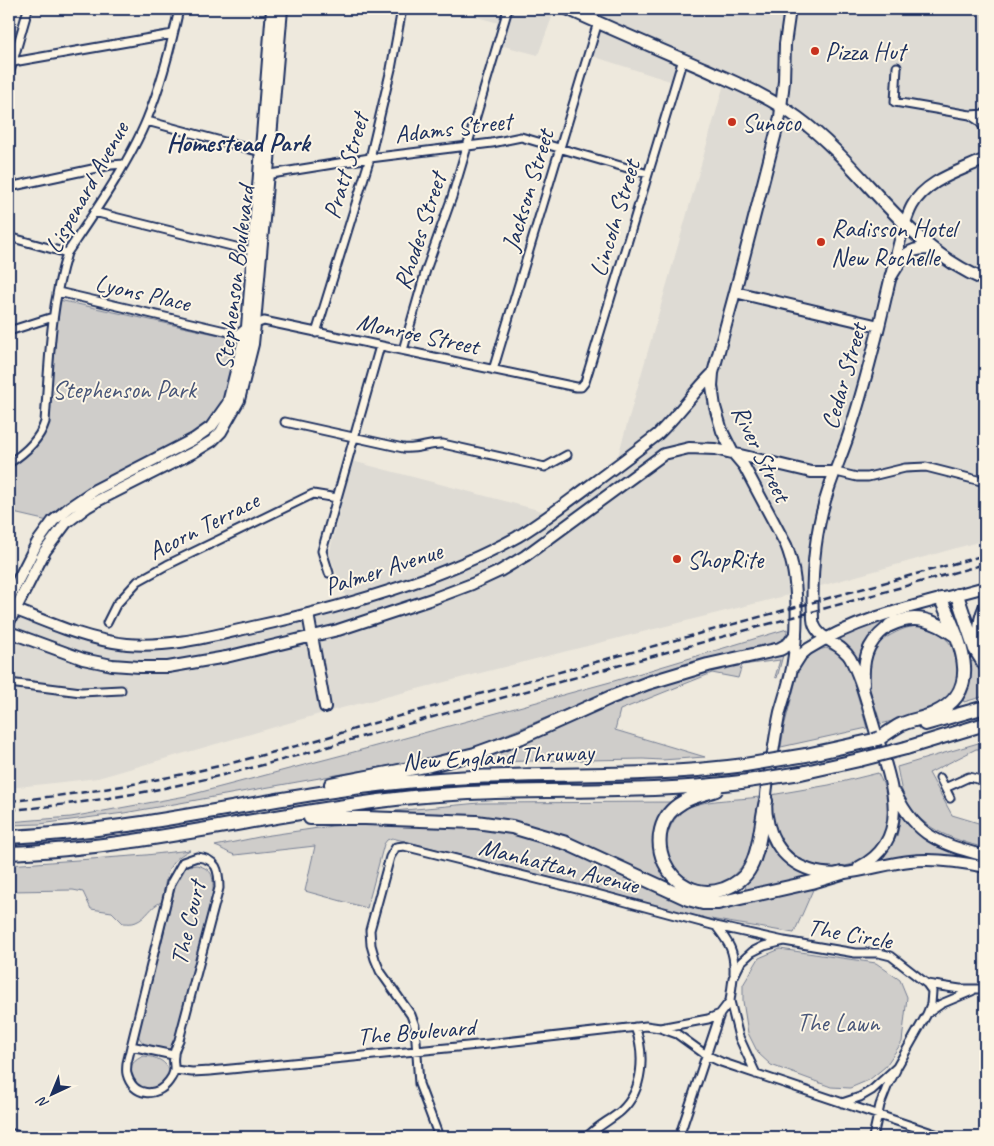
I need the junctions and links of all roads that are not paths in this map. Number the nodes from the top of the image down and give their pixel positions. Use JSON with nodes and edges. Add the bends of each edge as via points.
{"nodes":[{"id":1,"x":28,"y":9,"type":"edge"},
{"id":2,"x":178,"y":9,"type":"edge"},
{"id":3,"x":272,"y":9,"type":"edge"},
{"id":4,"x":282,"y":9,"type":"edge"},
{"id":5,"x":402,"y":9,"type":"edge"},
{"id":6,"x":508,"y":9,"type":"edge"},
{"id":7,"x":568,"y":9,"type":"edge"},
{"id":8,"x":790,"y":9,"type":"edge"},
{"id":9,"x":598,"y":22,"type":"junction"},
{"id":10,"x":173,"y":34,"type":"junction"},
{"id":11,"x":682,"y":59,"type":"junction"},
{"id":12,"x":13,"y":62,"type":"junction"},
{"id":13,"x":898,"y":67,"type":"dead end"},
{"id":14,"x":9,"y":75,"type":"edge"},
{"id":15,"x":782,"y":107,"type":"junction"},
{"id":16,"x":985,"y":114,"type":"edge"},
{"id":17,"x":970,"y":115,"type":"junction"},
{"id":18,"x":146,"y":121,"type":"junction"},
{"id":19,"x":985,"y":130,"type":"edge"},
{"id":20,"x":466,"y":146,"type":"junction"},
{"id":21,"x":561,"y":148,"type":"junction"},
{"id":22,"x":265,"y":153,"type":"junction"},
{"id":23,"x":370,"y":158,"type":"junction"},
{"id":24,"x":985,"y":159,"type":"edge"},
{"id":25,"x":124,"y":164,"type":"junction"},
{"id":26,"x":648,"y":174,"type":"junction"},
{"id":27,"x":263,"y":175,"type":"junction"},
{"id":28,"x":9,"y":187,"type":"edge"},
{"id":29,"x":94,"y":212,"type":"junction"},
{"id":30,"x":905,"y":226,"type":"junction"},
{"id":31,"x":9,"y":236,"type":"edge"},
{"id":32,"x":930,"y":249,"type":"junction"},
{"id":33,"x":257,"y":252,"type":"junction"},
{"id":34,"x":68,"y":253,"type":"junction"},
{"id":35,"x":891,"y":276,"type":"junction"},
{"id":36,"x":985,"y":280,"type":"edge"},
{"id":37,"x":58,"y":292,"type":"junction"},
{"id":38,"x":735,"y":292,"type":"junction"},
{"id":39,"x":53,"y":317,"type":"junction"},
{"id":40,"x":251,"y":325,"type":"junction"},
{"id":41,"x":879,"y":326,"type":"junction"},
{"id":42,"x":9,"y":331,"type":"edge"},
{"id":43,"x":316,"y":333,"type":"junction"},
{"id":44,"x":380,"y":346,"type":"junction"},
{"id":45,"x":403,"y":350,"type":"junction"},
{"id":46,"x":494,"y":370,"type":"junction"},
{"id":47,"x":713,"y":373,"type":"junction"},
{"id":48,"x":581,"y":387,"type":"joint"},
{"id":49,"x":285,"y":422,"type":"dead end"},
{"id":50,"x":355,"y":437,"type":"junction"},
{"id":51,"x":733,"y":453,"type":"junction"},
{"id":52,"x":567,"y":455,"type":"dead end"},
{"id":53,"x":10,"y":461,"type":"edge"},
{"id":54,"x":836,"y":472,"type":"junction"},
{"id":55,"x":985,"y":482,"type":"edge"},
{"id":56,"x":337,"y":498,"type":"junction"},
{"id":57,"x":329,"y":573,"type":"dead end"},
{"id":58,"x":985,"y":587,"type":"edge"},
{"id":59,"x":957,"y":595,"type":"junction"},
{"id":60,"x":9,"y":598,"type":"edge"},
{"id":61,"x":941,"y":599,"type":"junction"},
{"id":62,"x":926,"y":604,"type":"junction"},
{"id":63,"x":12,"y":608,"type":"edge"},
{"id":64,"x":985,"y":608,"type":"edge"},
{"id":65,"x":308,"y":614,"type":"junction"},
{"id":66,"x":9,"y":622,"type":"edge"},
{"id":67,"x":107,"y":623,"type":"dead end"},
{"id":68,"x":890,"y":625,"type":"junction"},
{"id":69,"x":9,"y":632,"type":"edge"},
{"id":70,"x":312,"y":636,"type":"junction"},
{"id":71,"x":795,"y":636,"type":"junction"},
{"id":72,"x":957,"y":637,"type":"junction"},
{"id":73,"x":827,"y":638,"type":"junction"},
{"id":74,"x":985,"y":658,"type":"edge"},
{"id":75,"x":985,"y":665,"type":"edge"},
{"id":76,"x":791,"y":671,"type":"junction"},
{"id":77,"x":9,"y":683,"type":"edge"},
{"id":78,"x":121,"y":690,"type":"dead end"},
{"id":79,"x":864,"y":694,"type":"junction"},
{"id":80,"x":325,"y":707,"type":"dead end"},
{"id":81,"x":985,"y":707,"type":"edge"},
{"id":82,"x":985,"y":724,"type":"edge"},
{"id":83,"x":901,"y":728,"type":"junction"},
{"id":84,"x":940,"y":778,"type":"dead end"},
{"id":85,"x":985,"y":781,"type":"edge"},
{"id":86,"x":741,"y":782,"type":"junction"},
{"id":87,"x":892,"y":786,"type":"junction"},
{"id":88,"x":945,"y":788,"type":"junction"},
{"id":89,"x":950,"y":798,"type":"dead end"},
{"id":90,"x":276,"y":801,"type":"junction"},
{"id":91,"x":766,"y":801,"type":"junction"},
{"id":92,"x":270,"y":819,"type":"junction"},
{"id":93,"x":9,"y":837,"type":"edge"},
{"id":94,"x":9,"y":853,"type":"edge"},
{"id":95,"x":985,"y":856,"type":"edge"},
{"id":96,"x":985,"y":868,"type":"edge"},
{"id":97,"x":845,"y":873,"type":"junction"},
{"id":98,"x":716,"y":926,"type":"junction"},
{"id":99,"x":784,"y":941,"type":"junction"},
{"id":100,"x":733,"y":978,"type":"junction"},
{"id":101,"x":927,"y":984,"type":"junction"},
{"id":102,"x":985,"y":989,"type":"edge"},
{"id":103,"x":974,"y":990,"type":"junction"},
{"id":104,"x":730,"y":1001,"type":"junction"},
{"id":105,"x":720,"y":1014,"type":"junction"},
{"id":106,"x":927,"y":1014,"type":"junction"},
{"id":107,"x":636,"y":1027,"type":"junction"},
{"id":108,"x":660,"y":1028,"type":"junction"},
{"id":109,"x":131,"y":1046,"type":"junction"},
{"id":110,"x":416,"y":1052,"type":"junction"},
{"id":111,"x":173,"y":1055,"type":"junction"},
{"id":112,"x":706,"y":1055,"type":"junction"},
{"id":113,"x":897,"y":1067,"type":"junction"},
{"id":114,"x":176,"y":1070,"type":"junction"},
{"id":115,"x":756,"y":1074,"type":"junction"},
{"id":116,"x":842,"y":1103,"type":"junction"},
{"id":117,"x":878,"y":1115,"type":"junction"},
{"id":118,"x":9,"y":1133,"type":"edge"},
{"id":119,"x":24,"y":1137,"type":"edge"},
{"id":120,"x":439,"y":1137,"type":"edge"},
{"id":121,"x":588,"y":1137,"type":"edge"},
{"id":122,"x":679,"y":1137,"type":"edge"},
{"id":123,"x":873,"y":1137,"type":"edge"},
{"id":124,"x":944,"y":1137,"type":"edge"}],
"edges":[{"from":1,"to":12,"type":"street"},
{"from":2,"to":10,"type":"street","name":"Lispenard Avenue"},
{"from":3,"to":22,"type":"street","name":"Stephenson Boulevard"},
{"from":4,"to":22,"type":"street","name":"Stephenson Boulevard"},
{"from":5,"to":23,"type":"street","name":"Pratt Street"},
{"from":6,"to":20,"type":"street","name":"Rhodes Street"},
{"from":7,"to":9,"type":"main road"},
{"from":8,"to":15,"type":"street","name":"River Street"},
{"from":9,"to":11,"type":"main road"},
{"from":9,"to":21,"type":"street","name":"Jackson Street"},
{"from":10,"to":12,"type":"street"},
{"from":10,"to":18,"type":"street","name":"Lispenard Avenue","via":[[160,87]]},
{"from":11,"to":15,"type":"main road"},
{"from":11,"to":26,"type":"street","name":"Lincoln Street"},
{"from":12,"to":14,"type":"street"},
{"from":13,"to":17,"type":"street","via":[[895,102]]},
{"from":15,"to":30,"type":"main road","via":[[828,144]]},
{"from":15,"to":38,"type":"street","name":"River Street"},
{"from":16,"to":17,"type":"street"},
{"from":17,"to":19,"type":"street"},
{"from":18,"to":22,"type":"street"},
{"from":18,"to":25,"type":"street","name":"Lispenard Avenue"},
{"from":20,"to":21,"type":"street","name":"Adams Street","via":[[521,137]]},
{"from":20,"to":23,"type":"street","name":"Adams Street"},
{"from":20,"to":45,"type":"street","name":"Rhodes Street"},
{"from":21,"to":26,"type":"street","name":"Adams Street"},
{"from":21,"to":46,"type":"street","name":"Jackson Street"},
{"from":22,"to":27,"type":"street","name":"Stephenson Boulevard"},
{"from":23,"to":27,"type":"street","name":"Adams Street"},
{"from":23,"to":43,"type":"street","name":"Pratt Street"},
{"from":24,"to":30,"type":"street","name":"Cedar Street","via":[[932,186],[913,205]]},
{"from":25,"to":28,"type":"street"},
{"from":25,"to":29,"type":"street","name":"Lispenard Avenue"},
{"from":26,"to":48,"type":"street","name":"Lincoln Street","via":[[586,382]]},
{"from":27,"to":33,"type":"street","name":"Stephenson Boulevard"},
{"from":29,"to":33,"type":"street"},
{"from":29,"to":34,"type":"street","name":"Lispenard Avenue"},
{"from":30,"to":32,"type":"main road"},
{"from":30,"to":35,"type":"street","name":"Cedar Street"},
{"from":31,"to":34,"type":"street"},
{"from":32,"to":35,"type":"main road","via":[[908,252]]},
{"from":32,"to":36,"type":"main road"},
{"from":33,"to":40,"type":"street","name":"Stephenson Boulevard"},
{"from":34,"to":37,"type":"street","name":"Lispenard Avenue"},
{"from":35,"to":41,"type":"street","name":"Cedar Street"},
{"from":37,"to":39,"type":"street","name":"Lispenard Avenue"},
{"from":37,"to":40,"type":"street","name":"Lyons Place","via":[[238,334]]},
{"from":38,"to":41,"type":"street"},
{"from":38,"to":47,"type":"street","name":"River Street"},
{"from":39,"to":42,"type":"street"},
{"from":39,"to":53,"type":"street","name":"Lispenard Avenue","via":[[45,422],[33,445]]},
{"from":40,"to":43,"type":"street","name":"Monroe Street","via":[[264,321]]},
{"from":40,"to":60,"type":"street","name":"Stephenson Boulevard","via":[[228,403],[211,427],[95,490],[53,521],[36,543]]},
{"from":40,"to":63,"type":"street","name":"Stephenson Boulevard","via":[[249,359],[238,400],[221,432],[194,452],[99,500],[66,523],[45,551]]},
{"from":41,"to":54,"type":"street","name":"Cedar Street"},
{"from":43,"to":44,"type":"street","name":"Monroe Street"},
{"from":44,"to":45,"type":"street","name":"Monroe Street"},
{"from":44,"to":50,"type":"street"},
{"from":45,"to":46,"type":"street","name":"Monroe Street"},
{"from":46,"to":48,"type":"street","name":"Monroe Street"},
{"from":47,"to":51,"type":"street","name":"River Street","via":[[717,418]]},
{"from":47,"to":65,"type":"street","name":"Palmer Avenue","via":[[657,435],[518,536],[442,572]]},
{"from":49,"to":50,"type":"street"},
{"from":50,"to":52,"type":"street","via":[[410,448],[443,444],[545,467]]},
{"from":50,"to":56,"type":"street"},
{"from":51,"to":54,"type":"street","name":"Palmer Avenue","via":[[811,472]]},
{"from":51,"to":70,"type":"street","name":"Palmer Avenue","via":[[689,448],[664,454],[500,571],[435,598]]},
{"from":51,"to":71,"type":"street","name":"River Street","via":[[744,466],[791,558],[796,592]]},
{"from":54,"to":55,"type":"street","via":[[868,477],[905,468],[926,467]]},
{"from":54,"to":73,"type":"street","name":"Cedar Street","via":[[821,518],[814,573],[813,622],[816,630]]},
{"from":56,"to":57,"type":"street","via":[[322,551]]},
{"from":56,"to":67,"type":"street","name":"Acorn Terrace","via":[[313,494],[305,497],[160,569],[138,581],[127,592]]},
{"from":58,"to":59,"type":"street"},
{"from":59,"to":61,"type":"street"},
{"from":59,"to":75,"type":"highway","via":[[975,649]]},
{"from":61,"to":62,"type":"street"},
{"from":61,"to":72,"type":"highway"},
{"from":62,"to":68,"type":"street"},
{"from":62,"to":73,"type":"street","via":[[892,611]]},
{"from":63,"to":65,"type":"street","name":"Palmer Avenue","via":[[78,633],[129,644],[184,641]]},
{"from":63,"to":66,"type":"street","name":"Stephenson Boulevard"},
{"from":64,"to":74,"type":"highway","via":[[980,632]]},
{"from":65,"to":70,"type":"street"},
{"from":68,"to":72,"type":"highway","via":[[905,619],[923,619],[938,624]]},
{"from":68,"to":79,"type":"street","via":[[874,638],[865,655]]},
{"from":69,"to":70,"type":"street","name":"Palmer Avenue","via":[[83,659],[140,667],[197,662]]},
{"from":70,"to":80,"type":"street"},
{"from":71,"to":76,"type":"street","name":"River Street"},
{"from":71,"to":90,"type":"highway","via":[[780,648],[708,665],[635,688],[490,749],[430,765],[330,784]]},
{"from":72,"to":83,"type":"highway","via":[[965,665],[963,682],[956,696],[945,707]]},
{"from":73,"to":76,"type":"street","via":[[804,652]]},
{"from":73,"to":79,"type":"street","name":"Cedar Street","via":[[850,658]]},
{"from":76,"to":91,"type":"street","via":[[778,721]]},
{"from":77,"to":78,"type":"street","via":[[82,692]]},
{"from":79,"to":87,"type":"street"},
{"from":81,"to":83,"type":"highway","name":"New England Thruway"},
{"from":82,"to":86,"type":"highway","name":"New England Thruway","bridge":true,"via":[[859,760]]},
{"from":83,"to":90,"type":"highway","name":"New England Thruway","bridge":true,"via":[[853,745],[745,765],[648,773],[461,777],[376,785]]},
{"from":84,"to":88,"type":"street"},
{"from":85,"to":88,"type":"street","via":[[969,777]]},
{"from":86,"to":91,"type":"highway","via":[[684,802],[666,819],[660,836],[661,854],[678,881],[691,889],[710,892],[729,887],[741,879],[754,860]]},
{"from":86,"to":92,"type":"highway","name":"New England Thruway","via":[[653,790],[452,794],[355,804]]},
{"from":87,"to":95,"type":"street","via":[[907,814],[928,835],[948,846]]},
{"from":87,"to":97,"type":"street","via":[[894,816],[889,837],[870,860]]},
{"from":88,"to":89,"type":"street"},
{"from":90,"to":93,"type":"highway","name":"New England Thruway","via":[[135,825]]},
{"from":91,"to":97,"type":"street","via":[[770,833],[786,856],[811,870]]},
{"from":92,"to":94,"type":"highway","name":"New England Thruway","via":[[129,843]]},
{"from":92,"to":97,"type":"highway","via":[[404,819],[512,827],[566,843],[703,903],[725,901]]},
{"from":96,"to":97,"type":"street","via":[[954,861],[925,860]]},
{"from":98,"to":99,"type":"street","name":"The Circle"},
{"from":98,"to":100,"type":"street","name":"The Circle","via":[[731,946]]},
{"from":98,"to":110,"type":"street","name":"Manhattan Avenue","via":[[404,846],[396,848],[370,930],[371,944],[380,971],[411,1016],[415,1026]]},
{"from":99,"to":100,"type":"street","name":"The Circle","via":[[752,952],[741,962]]},
{"from":99,"to":101,"type":"street","name":"The Circle","via":[[892,956]]},
{"from":100,"to":104,"type":"street","name":"The Circle"},
{"from":101,"to":103,"type":"street"},
{"from":101,"to":106,"type":"street","via":[[932,991]]},
{"from":102,"to":103,"type":"street"},
{"from":103,"to":106,"type":"street","via":[[941,1004]]},
{"from":104,"to":105,"type":"street"},
{"from":104,"to":115,"type":"street","name":"The Circle","via":[[739,1037]]},
{"from":105,"to":108,"type":"street","name":"The Boulevard"},
{"from":105,"to":112,"type":"street"},
{"from":106,"to":113,"type":"street"},
{"from":107,"to":108,"type":"street","name":"The Boulevard"},
{"from":107,"to":110,"type":"street","name":"The Boulevard"},
{"from":107,"to":121,"type":"street","via":[[641,1041],[641,1070],[634,1093],[627,1105]]},
{"from":108,"to":112,"type":"street","name":"The Boulevard","via":[[677,1034]]},
{"from":109,"to":111,"type":"street"},
{"from":109,"to":111,"type":"street","name":"The Court","via":[[171,883],[183,862],[197,857],[207,858],[216,867],[219,888]]},
{"from":109,"to":114,"type":"street","name":"The Court","via":[[127,1074],[140,1092],[158,1091],[170,1081]]},
{"from":110,"to":114,"type":"street","name":"The Boulevard","via":[[210,1071]]},
{"from":110,"to":120,"type":"street","via":[[422,1094]]},
{"from":111,"to":114,"type":"street"},
{"from":112,"to":115,"type":"street","name":"The Boulevard"},
{"from":112,"to":122,"type":"street"},
{"from":113,"to":116,"type":"street","via":[[872,1090]]},
{"from":113,"to":117,"type":"street","via":[[886,1087]]},
{"from":115,"to":116,"type":"street","name":"The Boulevard"},
{"from":116,"to":117,"type":"street","name":"The Boulevard"},
{"from":117,"to":123,"type":"street"},
{"from":117,"to":124,"type":"street","name":"The Boulevard"},
{"from":118,"to":119,"type":"street"}]}
